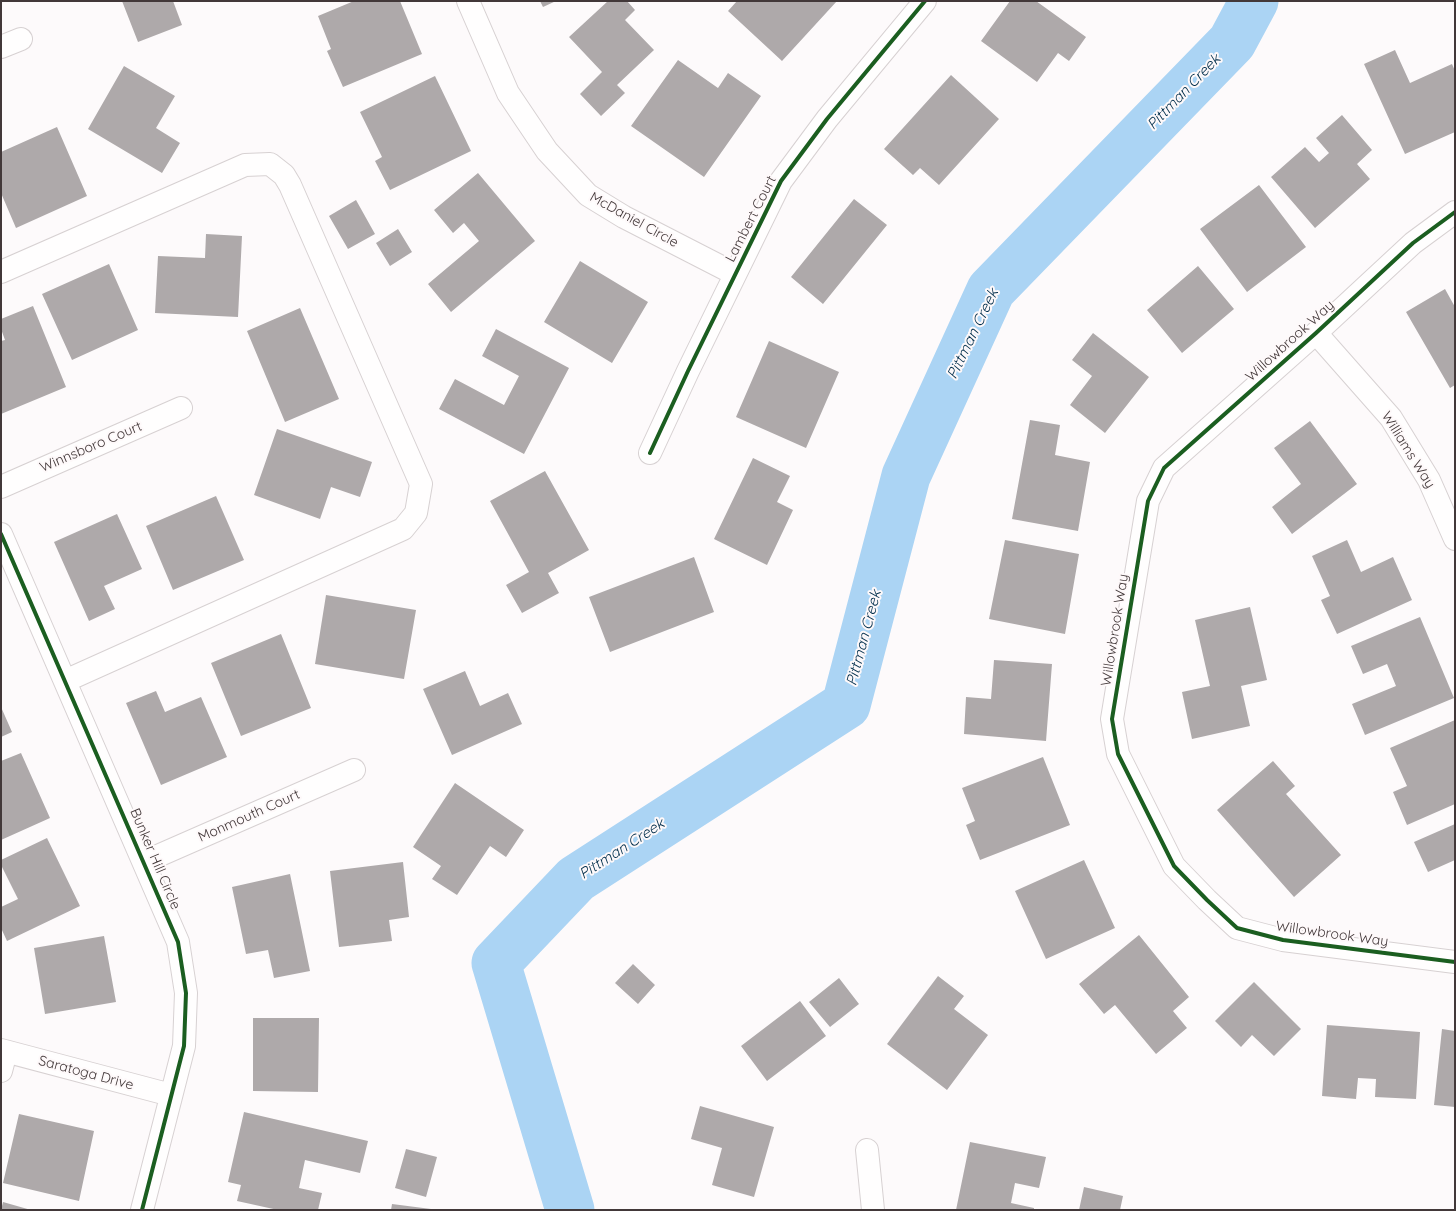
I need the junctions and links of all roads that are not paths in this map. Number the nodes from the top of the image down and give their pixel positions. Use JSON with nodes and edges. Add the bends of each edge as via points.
{"nodes":[{"id":1,"x":468,"y":1,"type":"edge"},
{"id":2,"x":925,"y":1,"type":"edge"},
{"id":3,"x":21,"y":39,"type":"dead end"},
{"id":4,"x":1,"y":47,"type":"edge"},
{"id":5,"x":1455,"y":212,"type":"edge"},
{"id":6,"x":1,"y":272,"type":"edge"},
{"id":7,"x":735,"y":274,"type":"junction"},
{"id":8,"x":1316,"y":333,"type":"junction"},
{"id":9,"x":181,"y":408,"type":"dead end"},
{"id":10,"x":650,"y":453,"type":"dead end"},
{"id":11,"x":1,"y":487,"type":"edge"},
{"id":12,"x":1,"y":534,"type":"edge"},
{"id":13,"x":1455,"y":539,"type":"edge"},
{"id":14,"x":65,"y":681,"type":"junction"},
{"id":15,"x":354,"y":770,"type":"dead end"},
{"id":16,"x":144,"y":862,"type":"junction"},
{"id":17,"x":1455,"y":962,"type":"edge"},
{"id":18,"x":3,"y":1058,"type":"edge"},
{"id":19,"x":171,"y":1095,"type":"junction"},
{"id":20,"x":868,"y":1150,"type":"dead end"},
{"id":21,"x":142,"y":1210,"type":"edge"},
{"id":22,"x":873,"y":1210,"type":"edge"}],
"edges":[{"from":1,"to":7,"type":"street","name":"McDaniel Circle","via":[[508,93],[547,151],[588,195],[624,217]]},
{"from":2,"to":7,"type":"street","name":"Lambert Court","via":[[827,119],[781,180]]},
{"from":3,"to":4,"type":"street"},
{"from":5,"to":8,"type":"street","name":"Willowbrook Way","via":[[1413,243]]},
{"from":6,"to":14,"type":"street","via":[[245,164],[270,164],[284,175],[290,185],[421,484],[416,513],[403,529]]},
{"from":7,"to":10,"type":"street","name":"Lambert Court"},
{"from":8,"to":13,"type":"street","name":"Williams Way","via":[[1391,418],[1429,480]]},
{"from":8,"to":17,"type":"street","name":"Willowbrook Way","via":[[1164,468],[1148,501],[1112,719],[1118,754],[1174,866],[1238,928],[1283,940]]},
{"from":9,"to":11,"type":"street","name":"Winnsboro Court"},
{"from":12,"to":14,"type":"street","name":"Bunker Hill Circle"},
{"from":14,"to":16,"type":"street","name":"Bunker Hill Circle"},
{"from":15,"to":16,"type":"street","name":"Monmouth Court"},
{"from":16,"to":19,"type":"street","name":"Bunker Hill Circle","via":[[178,942],[186,993],[184,1046]]},
{"from":18,"to":19,"type":"street","name":"Saratoga Drive"},
{"from":19,"to":21,"type":"street","name":"Bunker Hill Circle"},
{"from":20,"to":22,"type":"street"}]}
